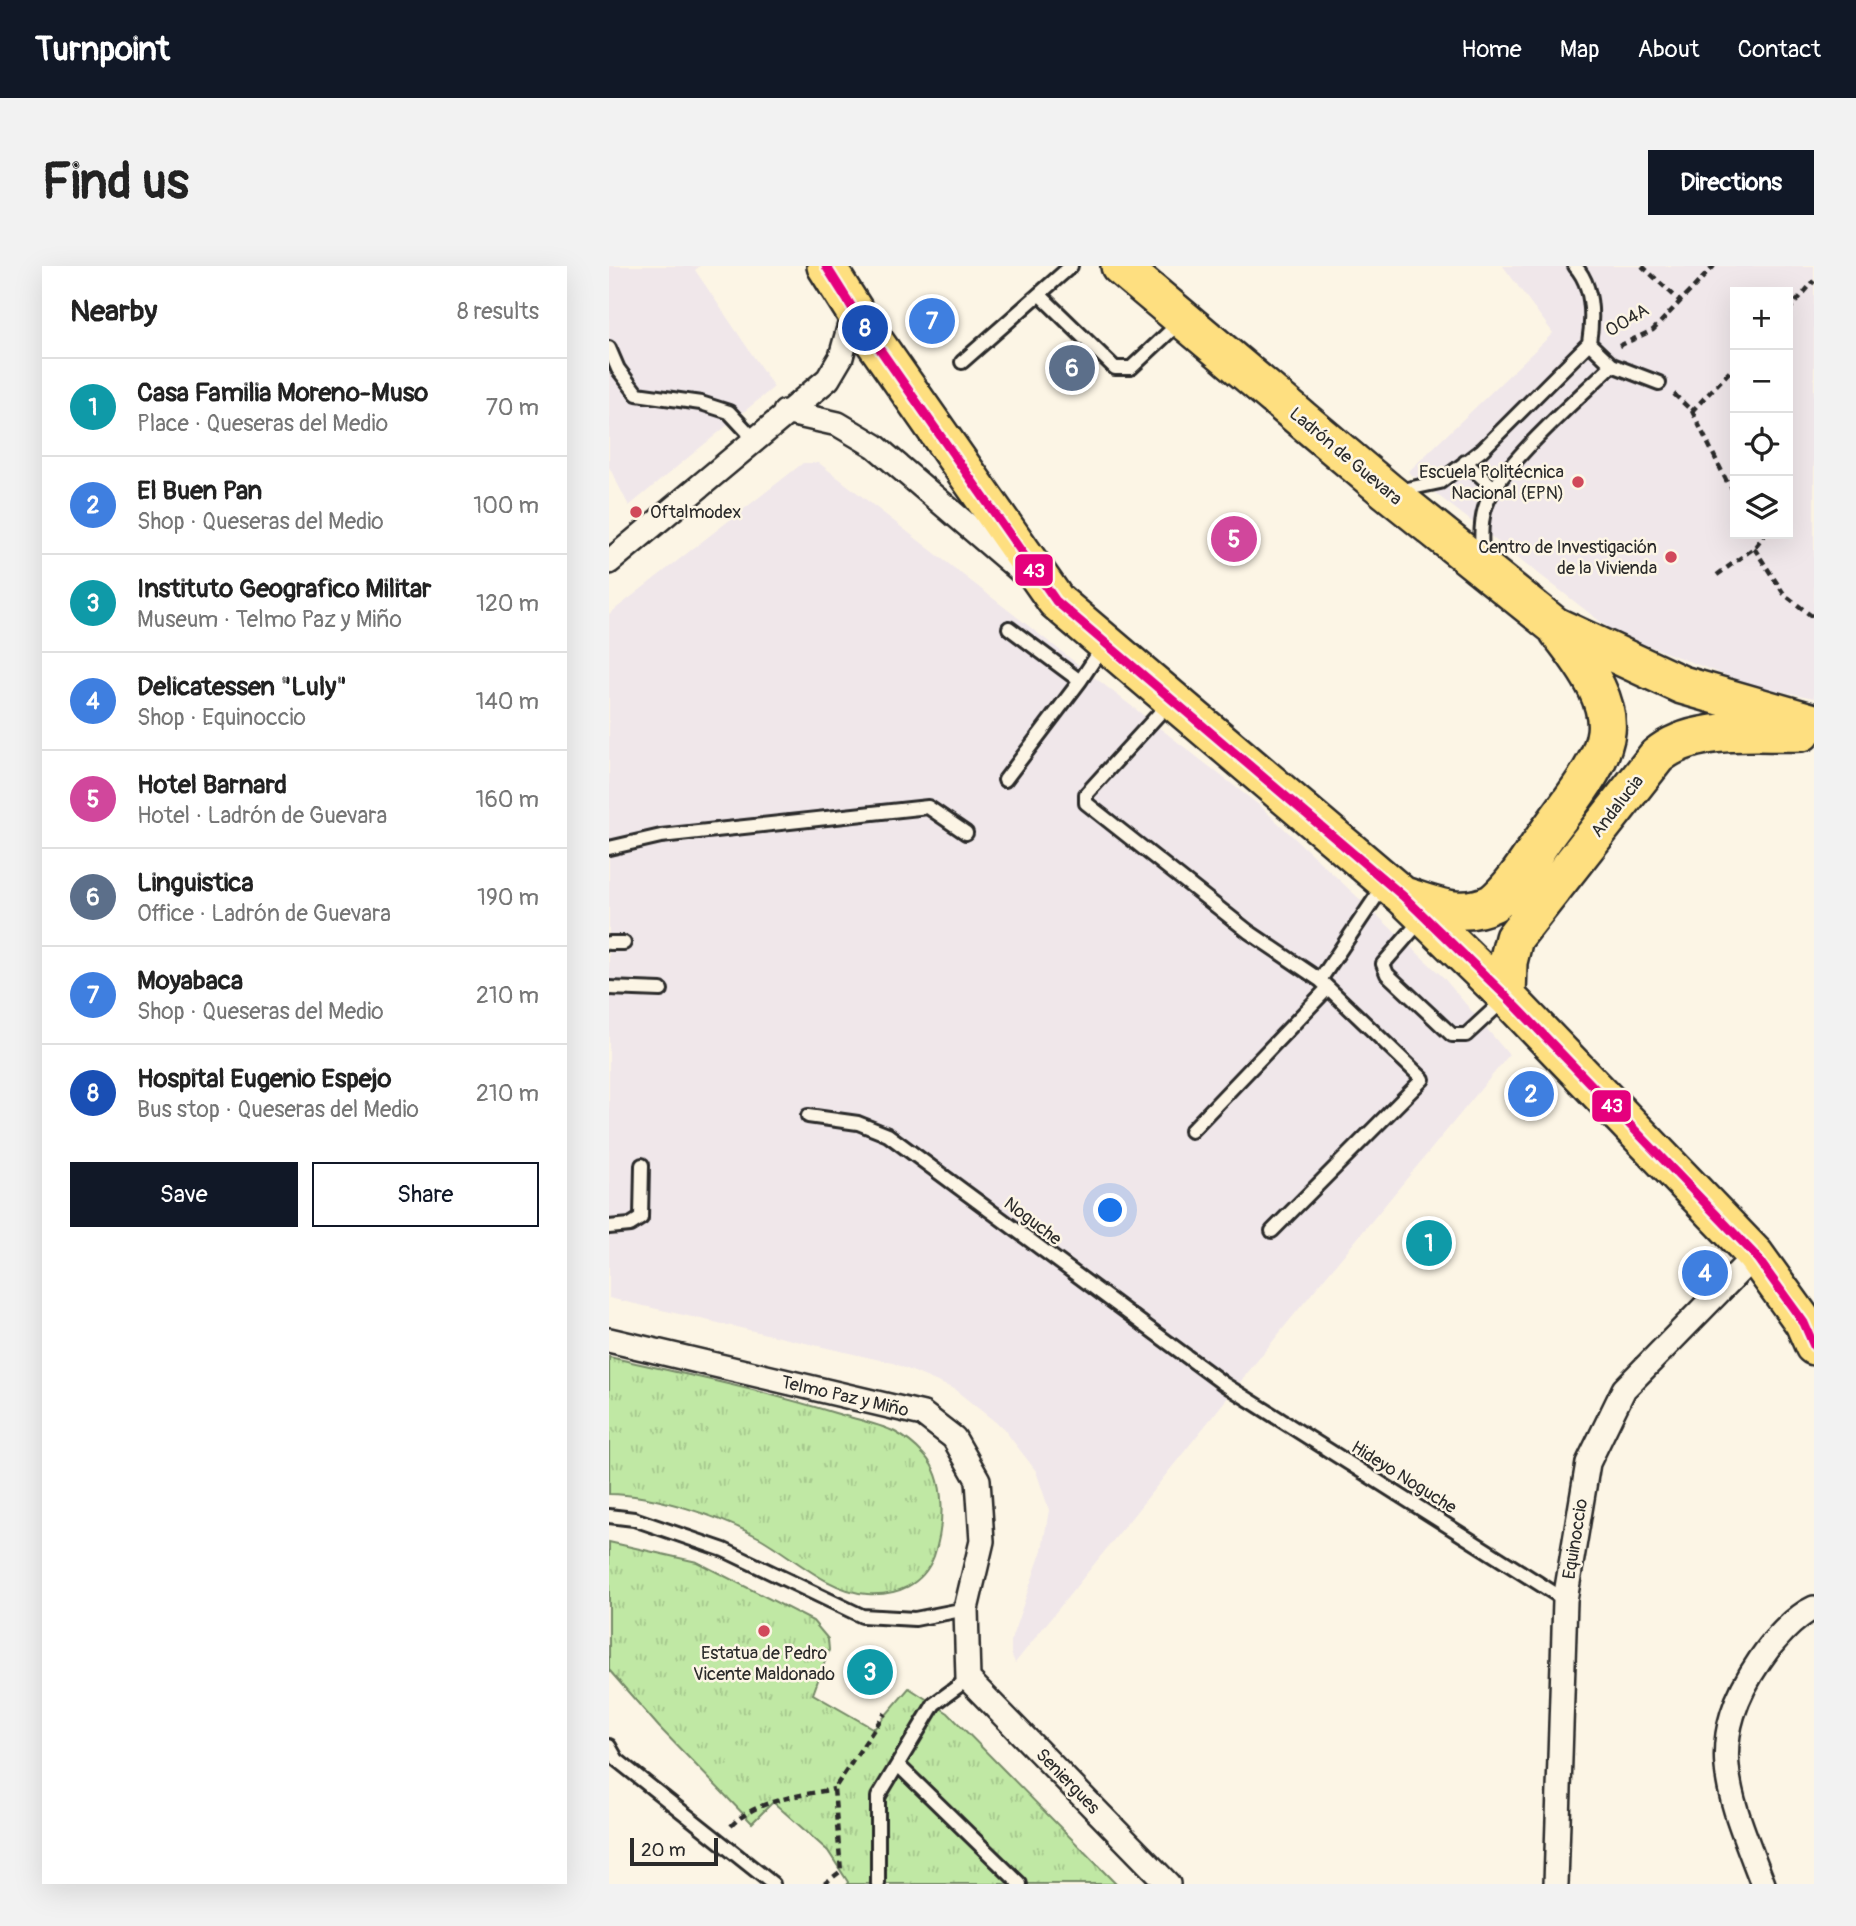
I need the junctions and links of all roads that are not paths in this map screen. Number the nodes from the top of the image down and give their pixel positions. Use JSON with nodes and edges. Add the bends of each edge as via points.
{"nodes":[{"id":1,"x":826,"y":266,"type":"edge"},
{"id":2,"x":1071,"y":266,"type":"edge"},
{"id":3,"x":1120,"y":266,"type":"edge"},
{"id":4,"x":1575,"y":266,"type":"edge"},
{"id":5,"x":1040,"y":295,"type":"junction"},
{"id":6,"x":854,"y":310,"type":"junction"},
{"id":7,"x":1183,"y":319,"type":"junction"},
{"id":8,"x":1590,"y":343,"type":"junction"},
{"id":9,"x":609,"y":348,"type":"edge"},
{"id":10,"x":962,"y":362,"type":"dead end"},
{"id":11,"x":1612,"y":365,"type":"junction"},
{"id":12,"x":1660,"y":383,"type":"road end"},
{"id":13,"x":786,"y":412,"type":"junction"},
{"id":14,"x":755,"y":441,"type":"junction"},
{"id":15,"x":1465,"y":462,"type":"junction"},
{"id":16,"x":1494,"y":488,"type":"junction"},
{"id":17,"x":1387,"y":491,"type":"junction"},
{"id":18,"x":609,"y":562,"type":"edge"},
{"id":19,"x":1483,"y":569,"type":"junction"},
{"id":20,"x":1056,"y":601,"type":"junction"},
{"id":21,"x":1555,"y":626,"type":"junction"},
{"id":22,"x":1009,"y":628,"type":"dead end"},
{"id":23,"x":1107,"y":642,"type":"junction"},
{"id":24,"x":1080,"y":681,"type":"junction"},
{"id":25,"x":1173,"y":698,"type":"junction"},
{"id":26,"x":1814,"y":723,"type":"edge"},
{"id":27,"x":1814,"y":732,"type":"edge"},
{"id":28,"x":1005,"y":780,"type":"dead end"},
{"id":29,"x":966,"y":833,"type":"dead end"},
{"id":30,"x":609,"y":848,"type":"edge"},
{"id":31,"x":1404,"y":898,"type":"junction"},
{"id":32,"x":609,"y":943,"type":"edge"},
{"id":33,"x":624,"y":943,"type":"dead end"},
{"id":34,"x":1323,"y":985,"type":"junction"},
{"id":35,"x":609,"y":988,"type":"edge"},
{"id":36,"x":661,"y":990,"type":"dead end"},
{"id":37,"x":1507,"y":997,"type":"junction"},
{"id":38,"x":808,"y":1116,"type":"dead end"},
{"id":39,"x":1191,"y":1131,"type":"dead end"},
{"id":40,"x":642,"y":1166,"type":"dead end"},
{"id":41,"x":609,"y":1227,"type":"edge"},
{"id":42,"x":1272,"y":1231,"type":"dead end"},
{"id":43,"x":1755,"y":1255,"type":"junction"},
{"id":44,"x":609,"y":1340,"type":"edge"},
{"id":45,"x":1814,"y":1346,"type":"edge"},
{"id":46,"x":1224,"y":1384,"type":"joint"},
{"id":47,"x":609,"y":1516,"type":"edge"},
{"id":48,"x":1565,"y":1600,"type":"junction"},
{"id":49,"x":1814,"y":1608,"type":"edge"},
{"id":50,"x":966,"y":1609,"type":"junction"},
{"id":51,"x":968,"y":1679,"type":"junction"},
{"id":52,"x":609,"y":1746,"type":"edge"},
{"id":53,"x":613,"y":1759,"type":"edge"},
{"id":54,"x":898,"y":1765,"type":"junction"},
{"id":55,"x":773,"y":1884,"type":"edge"},
{"id":56,"x":878,"y":1884,"type":"edge"},
{"id":57,"x":1020,"y":1884,"type":"edge"},
{"id":58,"x":1168,"y":1884,"type":"edge"},
{"id":59,"x":1556,"y":1884,"type":"edge"},
{"id":60,"x":1762,"y":1884,"type":"edge"}],
"edges":[{"from":1,"to":6,"type":"main road"},
{"from":2,"to":5,"type":"lane"},
{"from":3,"to":7,"type":"main road","name":"Ladrón de Guevara"},
{"from":4,"to":8,"type":"lane","via":[[1588,286]]},
{"from":5,"to":7,"type":"lane","via":[[1122,370],[1131,368]]},
{"from":5,"to":10,"type":"lane"},
{"from":6,"to":13,"type":"street","via":[[841,357],[828,379]]},
{"from":6,"to":20,"type":"main road"},
{"from":7,"to":17,"type":"main road","name":"Ladrón de Guevara"},
{"from":8,"to":11,"type":"lane","name":"004A"},
{"from":8,"to":15,"type":"lane"},
{"from":9,"to":14,"type":"lane","via":[[637,394],[729,412]]},
{"from":11,"to":12,"type":"lane","name":"004A"},
{"from":11,"to":16,"type":"lane"},
{"from":13,"to":14,"type":"street"},
{"from":13,"to":20,"type":"street","via":[[838,424],[875,446]]},
{"from":14,"to":18,"type":"street"},
{"from":15,"to":16,"type":"lane"},
{"from":15,"to":17,"type":"lane","via":[[1440,482]]},
{"from":16,"to":19,"type":"lane","via":[[1483,515]]},
{"from":17,"to":19,"type":"main road","name":"Ladrón de Guevara"},
{"from":19,"to":21,"type":"main road","name":"Ladrón de Guevara"},
{"from":20,"to":23,"type":"main road"},
{"from":21,"to":26,"type":"main road","name":"Ladrón de Guevara","via":[[1682,685]]},
{"from":21,"to":31,"type":"main road","via":[[1585,665],[1604,704],[1606,730],[1596,768],[1493,903],[1467,912]]},
{"from":22,"to":24,"type":"lane"},
{"from":23,"to":24,"type":"lane"},
{"from":23,"to":25,"type":"main road"},
{"from":24,"to":28,"type":"lane"},
{"from":25,"to":31,"type":"main road"},
{"from":25,"to":34,"type":"lane","via":[[1086,794],[1086,803]]},
{"from":27,"to":37,"type":"main road","name":"Andalucia","via":[[1703,736],[1678,741],[1657,756],[1514,938]]},
{"from":29,"to":30,"type":"lane","via":[[928,807],[661,836]]},
{"from":31,"to":34,"type":"lane"},
{"from":31,"to":37,"type":"main road"},
{"from":31,"to":37,"type":"lane","via":[[1383,964],[1387,974],[1452,1035],[1460,1037]]},
{"from":32,"to":33,"type":"lane"},
{"from":34,"to":39,"type":"lane"},
{"from":34,"to":42,"type":"lane","via":[[1423,1079]]},
{"from":35,"to":36,"type":"lane"},
{"from":37,"to":43,"type":"main road"},
{"from":38,"to":46,"type":"lane","name":"Noguche","via":[[858,1123],[888,1135]]},
{"from":40,"to":41,"type":"lane","via":[[641,1218],[630,1225]]},
{"from":43,"to":45,"type":"main road","via":[[1804,1323]]},
{"from":43,"to":48,"type":"street","name":"Equinoccio","via":[[1624,1389],[1588,1463]]},
{"from":44,"to":50,"type":"street","name":"Telmo Paz y Miño","via":[[923,1414],[954,1438],[978,1480],[982,1541]]},
{"from":46,"to":48,"type":"lane","name":"Hideyo Noguche"},
{"from":47,"to":50,"type":"lane","via":[[634,1519],[724,1550],[862,1616],[915,1619]]},
{"from":48,"to":59,"type":"street","name":"Equinoccio"},
{"from":49,"to":60,"type":"street","via":[[1767,1650],[1740,1689],[1728,1728],[1730,1798]]},
{"from":50,"to":51,"type":"street","name":"Telmo Paz y Miño"},
{"from":51,"to":54,"type":"lane","via":[[934,1704]]},
{"from":51,"to":58,"type":"street","name":"Seniergues"},
{"from":52,"to":53,"type":"lane"},
{"from":53,"to":55,"type":"lane"},
{"from":54,"to":56,"type":"lane","via":[[878,1797]]},
{"from":54,"to":57,"type":"lane"}]}
